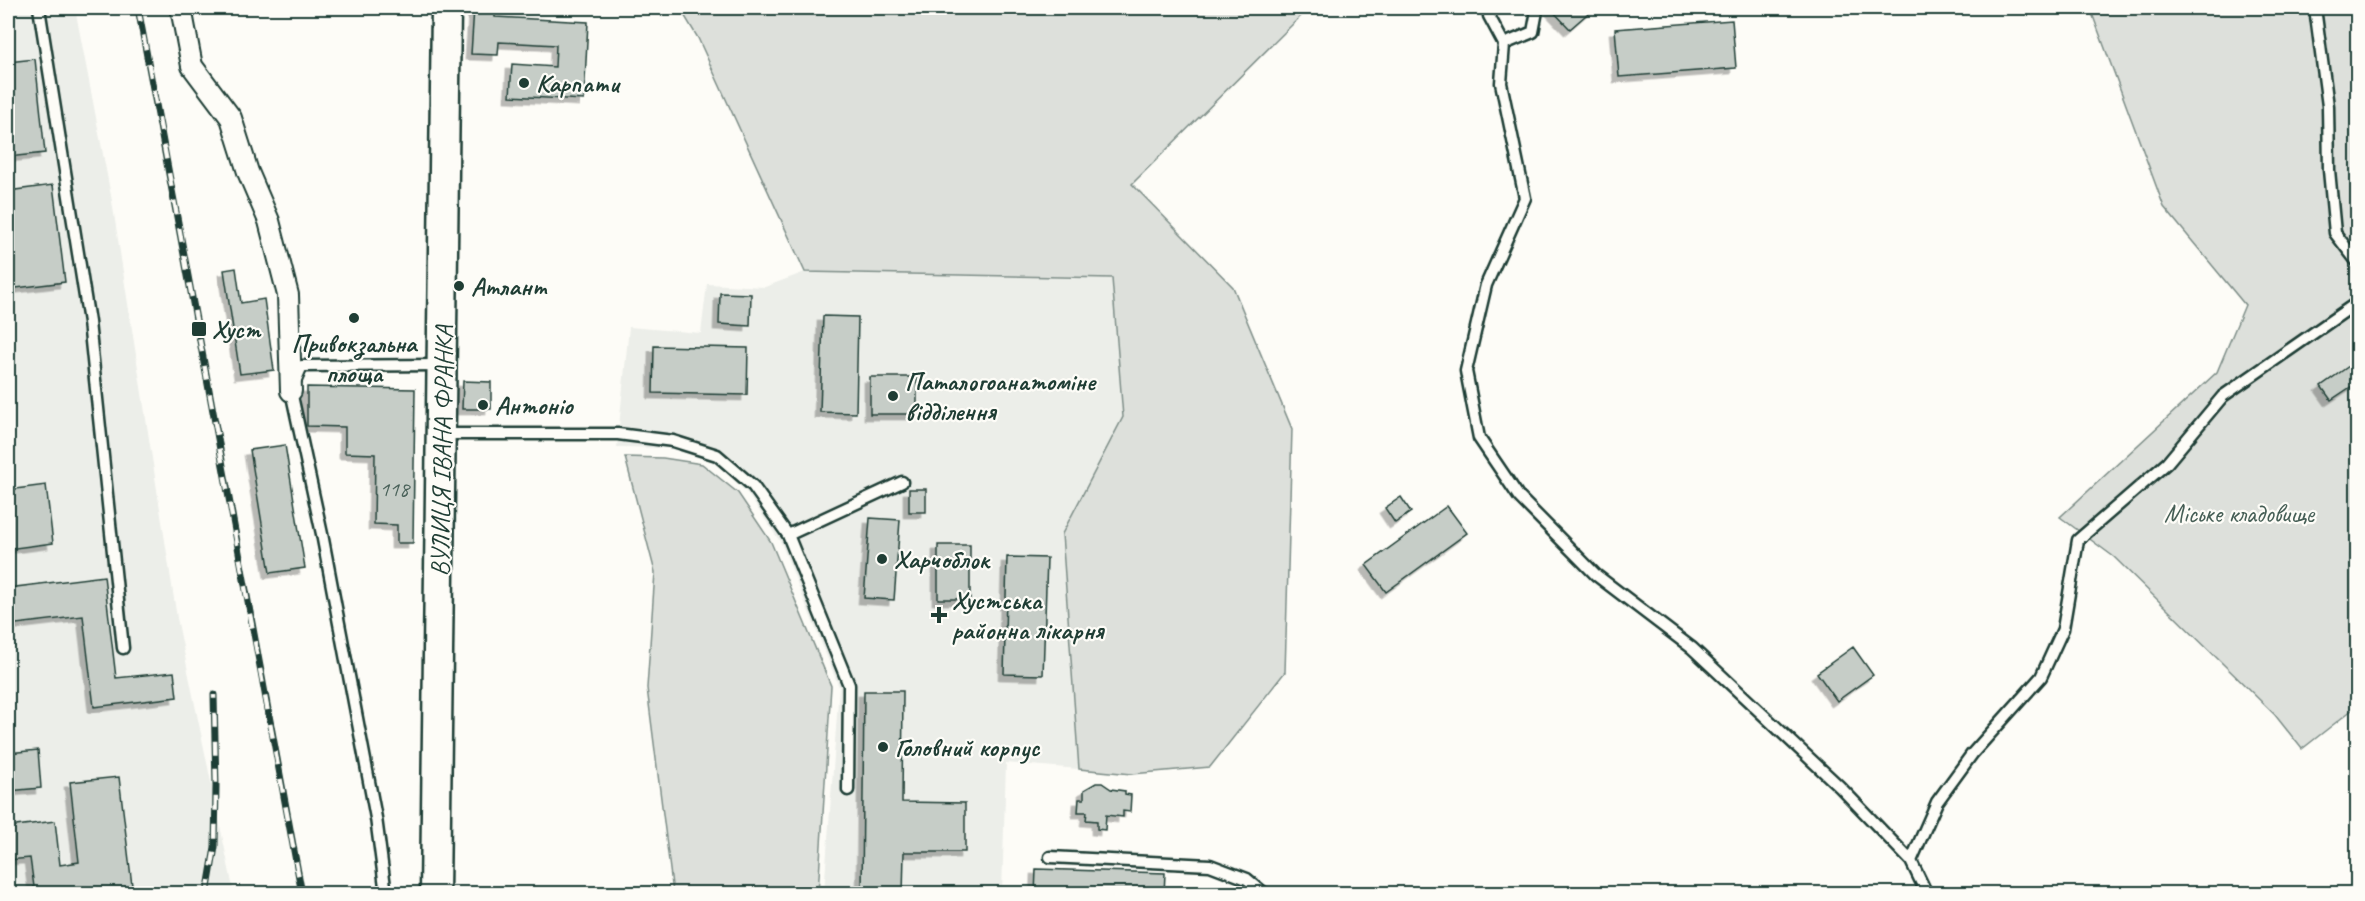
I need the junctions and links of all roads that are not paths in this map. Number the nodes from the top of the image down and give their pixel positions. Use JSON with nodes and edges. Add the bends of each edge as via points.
{"nodes":[{"id":1,"x":39,"y":8,"type":"edge"},
{"id":2,"x":181,"y":8,"type":"edge"},
{"id":3,"x":446,"y":8,"type":"edge"},
{"id":4,"x":1489,"y":8,"type":"edge"},
{"id":5,"x":1534,"y":8,"type":"edge"},
{"id":6,"x":2315,"y":8,"type":"edge"},
{"id":7,"x":1504,"y":44,"type":"junction"},
{"id":8,"x":2358,"y":263,"type":"edge"},
{"id":9,"x":2358,"y":302,"type":"edge"},
{"id":10,"x":443,"y":365,"type":"junction"},
{"id":11,"x":291,"y":391,"type":"junction"},
{"id":12,"x":442,"y":434,"type":"junction"},
{"id":13,"x":902,"y":482,"type":"dead end"},
{"id":14,"x":788,"y":535,"type":"junction"},
{"id":15,"x":123,"y":648,"type":"dead end"},
{"id":16,"x":848,"y":790,"type":"dead end"},
{"id":17,"x":1050,"y":857,"type":"dead end"},
{"id":18,"x":1911,"y":861,"type":"junction"},
{"id":19,"x":386,"y":894,"type":"edge"},
{"id":20,"x":435,"y":894,"type":"edge"},
{"id":21,"x":1265,"y":894,"type":"edge"},
{"id":22,"x":1927,"y":894,"type":"edge"}],
"edges":[{"from":1,"to":15,"type":"lane","via":[[89,322]]},
{"from":2,"to":11,"type":"street","via":[[192,66],[231,118],[269,221],[288,295]]},
{"from":3,"to":10,"type":"main road","name":"ВУЛИЦЯ ІВАНА ФРАНКА"},
{"from":4,"to":7,"type":"lane","via":[[1489,16]]},
{"from":5,"to":7,"type":"lane","via":[[1537,11],[1533,32]]},
{"from":6,"to":8,"type":"lane","via":[[2328,106],[2335,233]]},
{"from":7,"to":18,"type":"lane","via":[[1501,83],[1525,198],[1486,285],[1466,371],[1479,438],[1519,497],[1596,575],[1692,648]]},
{"from":9,"to":18,"type":"lane","via":[[2223,396],[2167,463],[2078,540],[2063,629],[2042,677],[1972,754],[1937,802]]},
{"from":10,"to":11,"type":"lane","via":[[302,366]]},
{"from":10,"to":12,"type":"main road","name":"ВУЛИЦЯ ІВАНА ФРАНКА"},
{"from":11,"to":19,"type":"lane","via":[[374,806]]},
{"from":12,"to":14,"type":"lane","via":[[618,434],[674,441],[717,455],[753,486]]},
{"from":12,"to":20,"type":"main road","name":"ВУЛИЦЯ ІВАНА ФРАНКА"},
{"from":13,"to":14,"type":"lane"},
{"from":14,"to":16,"type":"lane","via":[[849,685]]},
{"from":17,"to":21,"type":"lane","via":[[1210,865],[1247,879]]},
{"from":18,"to":22,"type":"lane"}]}
